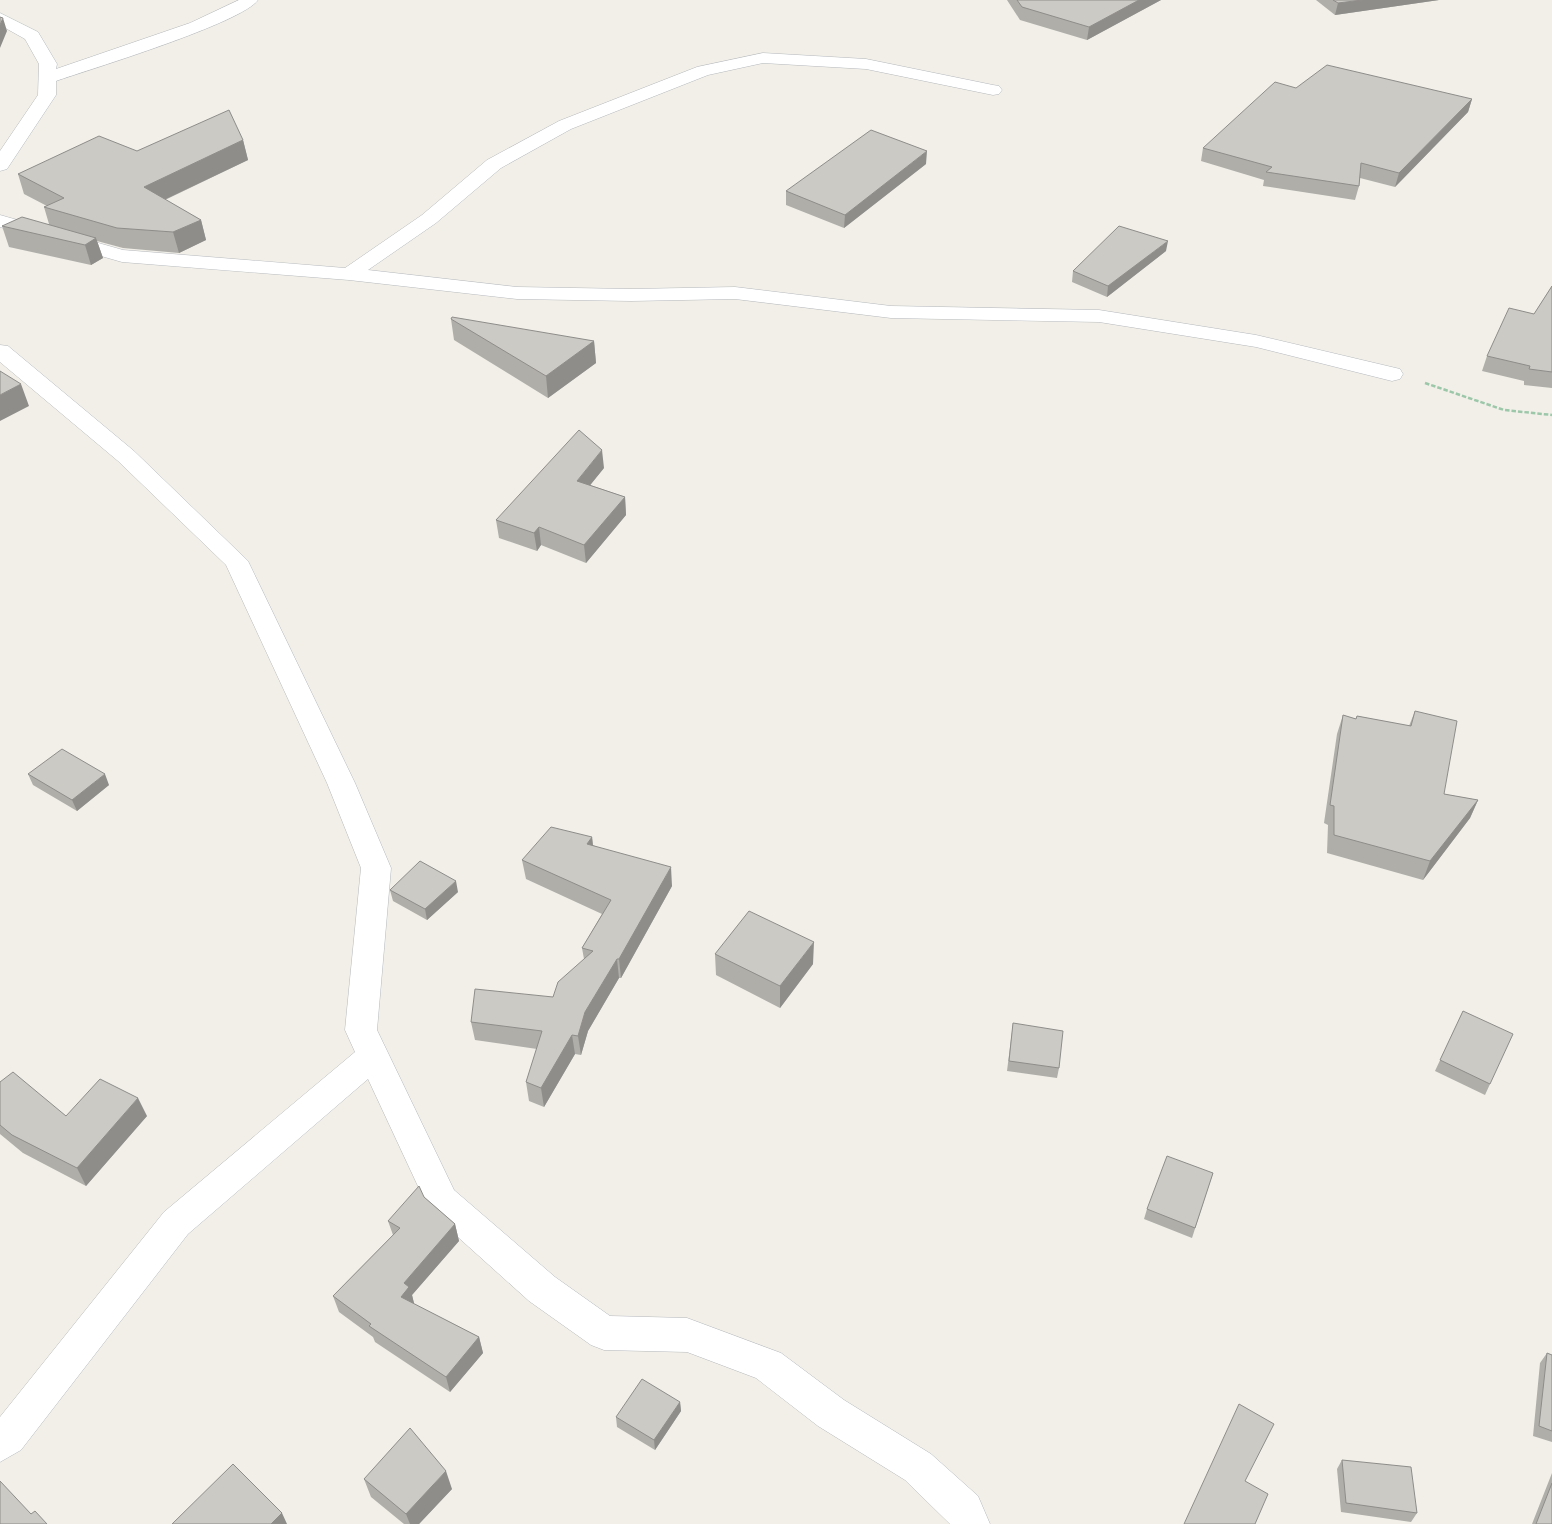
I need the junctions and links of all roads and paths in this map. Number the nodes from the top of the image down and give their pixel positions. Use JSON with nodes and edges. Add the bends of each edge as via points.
{"nodes":[{"id":1,"x":250,"y":0,"type":"edge"},
{"id":2,"x":0,"y":18,"type":"edge"},
{"id":3,"x":48,"y":78,"type":"junction"},
{"id":4,"x":993,"y":90,"type":"dead end"},
{"id":5,"x":0,"y":165,"type":"edge"},
{"id":6,"x":0,"y":221,"type":"edge"},
{"id":7,"x":349,"y":274,"type":"junction"},
{"id":8,"x":0,"y":351,"type":"edge"},
{"id":9,"x":1392,"y":374,"type":"joint"},
{"id":10,"x":1552,"y":415,"type":"edge"},
{"id":11,"x":373,"y":1056,"type":"junction"},
{"id":12,"x":0,"y":1443,"type":"edge"},
{"id":13,"x":971,"y":1524,"type":"edge"}],
"edges":[{"from":1,"to":3,"type":"street","via":[[196,27]]},
{"from":2,"to":3,"type":"street","via":[[32,36],[48,64]]},
{"from":3,"to":5,"type":"street","via":[[47,95]]},
{"from":4,"to":7,"type":"street","via":[[866,64],[763,58],[703,72],[565,125],[494,164],[429,219]]},
{"from":6,"to":7,"type":"street","via":[[122,256]]},
{"from":7,"to":9,"type":"street","via":[[517,293],[735,293],[891,312],[1100,316],[1256,340]]},
{"from":8,"to":11,"type":"street","via":[[126,456],[236,561],[341,783],[376,868],[361,1030]]},
{"from":9,"to":10,"type":"path","via":[[1504,410]]},
{"from":11,"to":12,"type":"street","via":[[176,1223]]},
{"from":11,"to":13,"type":"street","via":[[442,1201],[542,1289],[604,1333],[687,1335],[768,1365],[831,1413],[918,1467],[964,1510]]}]}
